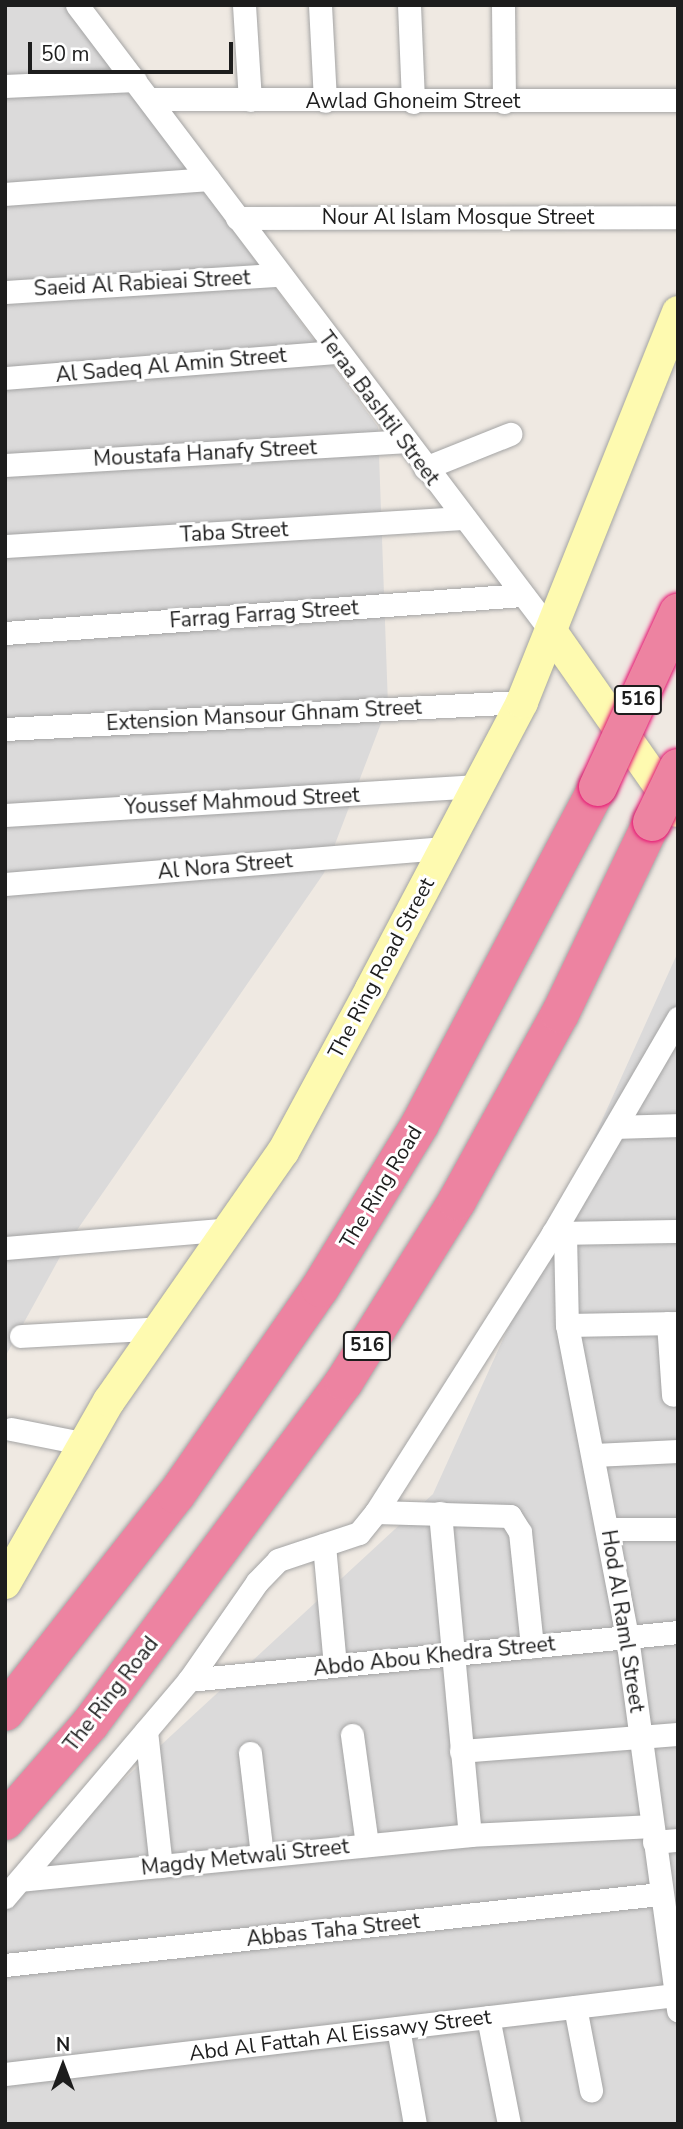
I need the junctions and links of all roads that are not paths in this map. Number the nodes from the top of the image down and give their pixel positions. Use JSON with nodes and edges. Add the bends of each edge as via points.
{"nodes":[{"id":1,"x":77,"y":5,"type":"edge"},
{"id":2,"x":244,"y":5,"type":"edge"},
{"id":3,"x":320,"y":5,"type":"edge"},
{"id":4,"x":409,"y":5,"type":"edge"},
{"id":5,"x":503,"y":5,"type":"edge"},
{"id":6,"x":135,"y":80,"type":"junction"},
{"id":7,"x":5,"y":86,"type":"edge"},
{"id":8,"x":149,"y":99,"type":"junction"},
{"id":9,"x":250,"y":100,"type":"junction"},
{"id":10,"x":678,"y":100,"type":"edge"},
{"id":11,"x":325,"y":101,"type":"junction"},
{"id":12,"x":412,"y":102,"type":"junction"},
{"id":13,"x":504,"y":102,"type":"junction"},
{"id":14,"x":208,"y":179,"type":"junction"},
{"id":15,"x":5,"y":194,"type":"edge"},
{"id":16,"x":678,"y":217,"type":"edge"},
{"id":17,"x":237,"y":218,"type":"junction"},
{"id":18,"x":279,"y":275,"type":"junction"},
{"id":19,"x":5,"y":292,"type":"edge"},
{"id":20,"x":678,"y":312,"type":"edge"},
{"id":21,"x":337,"y":352,"type":"junction"},
{"id":22,"x":5,"y":379,"type":"edge"},
{"id":23,"x":510,"y":434,"type":"dead end"},
{"id":24,"x":404,"y":441,"type":"junction"},
{"id":25,"x":5,"y":465,"type":"edge"},
{"id":26,"x":425,"y":468,"type":"junction"},
{"id":27,"x":463,"y":518,"type":"junction"},
{"id":28,"x":5,"y":546,"type":"edge"},
{"id":29,"x":522,"y":595,"type":"junction"},
{"id":30,"x":678,"y":613,"type":"edge"},
{"id":31,"x":5,"y":633,"type":"edge"},
{"id":32,"x":553,"y":635,"type":"junction"},
{"id":33,"x":522,"y":702,"type":"junction"},
{"id":34,"x":5,"y":729,"type":"edge"},
{"id":35,"x":678,"y":768,"type":"edge"},
{"id":36,"x":478,"y":786,"type":"junction"},
{"id":37,"x":5,"y":815,"type":"edge"},
{"id":38,"x":665,"y":817,"type":"edge"},
{"id":39,"x":445,"y":848,"type":"junction"},
{"id":40,"x":5,"y":884,"type":"edge"},
{"id":41,"x":678,"y":1018,"type":"edge"},
{"id":42,"x":678,"y":1125,"type":"edge"},
{"id":43,"x":615,"y":1127,"type":"junction"},
{"id":44,"x":233,"y":1229,"type":"junction"},
{"id":45,"x":678,"y":1231,"type":"edge"},
{"id":46,"x":559,"y":1233,"type":"junction"},
{"id":47,"x":5,"y":1248,"type":"edge"},
{"id":48,"x":673,"y":1323,"type":"edge"},
{"id":49,"x":567,"y":1325,"type":"junction"},
{"id":50,"x":162,"y":1328,"type":"junction"},
{"id":51,"x":21,"y":1336,"type":"dead end"},
{"id":52,"x":673,"y":1395,"type":"dead end"},
{"id":53,"x":11,"y":1429,"type":"dead end"},
{"id":54,"x":82,"y":1443,"type":"junction"},
{"id":55,"x":678,"y":1451,"type":"edge"},
{"id":56,"x":594,"y":1455,"type":"junction"},
{"id":57,"x":376,"y":1512,"type":"junction"},
{"id":58,"x":440,"y":1513,"type":"junction"},
{"id":59,"x":609,"y":1529,"type":"junction"},
{"id":60,"x":678,"y":1529,"type":"edge"},
{"id":61,"x":324,"y":1545,"type":"junction"},
{"id":62,"x":5,"y":1583,"type":"edge"},
{"id":63,"x":678,"y":1632,"type":"edge"},
{"id":64,"x":627,"y":1637,"type":"junction"},
{"id":65,"x":532,"y":1646,"type":"junction"},
{"id":66,"x":452,"y":1655,"type":"junction"},
{"id":67,"x":335,"y":1666,"type":"junction"},
{"id":68,"x":190,"y":1680,"type":"junction"},
{"id":69,"x":5,"y":1712,"type":"edge"},
{"id":70,"x":146,"y":1731,"type":"junction"},
{"id":71,"x":678,"y":1734,"type":"edge"},
{"id":72,"x":352,"y":1735,"type":"dead end"},
{"id":73,"x":640,"y":1737,"type":"junction"},
{"id":74,"x":461,"y":1751,"type":"junction"},
{"id":75,"x":250,"y":1753,"type":"dead end"},
{"id":76,"x":5,"y":1821,"type":"edge"},
{"id":77,"x":653,"y":1834,"type":"junction"},
{"id":78,"x":470,"y":1835,"type":"junction"},
{"id":79,"x":678,"y":1840,"type":"edge"},
{"id":80,"x":367,"y":1845,"type":"junction"},
{"id":81,"x":262,"y":1856,"type":"junction"},
{"id":82,"x":161,"y":1866,"type":"junction"},
{"id":83,"x":13,"y":1889,"type":"edge"},
{"id":84,"x":660,"y":1894,"type":"junction"},
{"id":85,"x":672,"y":1933,"type":"edge"},
{"id":86,"x":5,"y":1965,"type":"edge"},
{"id":87,"x":677,"y":2003,"type":"edge"},
{"id":88,"x":575,"y":2007,"type":"junction"},
{"id":89,"x":488,"y":2017,"type":"junction"},
{"id":90,"x":398,"y":2028,"type":"junction"},
{"id":91,"x":5,"y":2074,"type":"edge"},
{"id":92,"x":591,"y":2090,"type":"dead end"},
{"id":93,"x":415,"y":2124,"type":"edge"},
{"id":94,"x":509,"y":2124,"type":"edge"}],
"edges":[{"from":1,"to":6,"type":"street","name":"Teraa Bashtil Street"},
{"from":2,"to":9,"type":"street"},
{"from":3,"to":11,"type":"street"},
{"from":4,"to":12,"type":"street"},
{"from":5,"to":13,"type":"street"},
{"from":6,"to":7,"type":"street"},
{"from":6,"to":8,"type":"street","name":"Teraa Bashtil Street"},
{"from":8,"to":9,"type":"street","name":"Awlad Ghoneim Street"},
{"from":8,"to":14,"type":"street","name":"Teraa Bashtil Street"},
{"from":9,"to":11,"type":"street","name":"Awlad Ghoneim Street"},
{"from":10,"to":13,"type":"street","name":"Awlad Ghoneim Street"},
{"from":11,"to":12,"type":"street","name":"Awlad Ghoneim Street"},
{"from":12,"to":13,"type":"street","name":"Awlad Ghoneim Street"},
{"from":14,"to":15,"type":"street"},
{"from":14,"to":17,"type":"street","name":"Teraa Bashtil Street"},
{"from":16,"to":17,"type":"street","name":"Nour Al Islam Mosque Street"},
{"from":17,"to":18,"type":"street","name":"Teraa Bashtil Street"},
{"from":18,"to":19,"type":"street","name":"Saeid Al Rabieai Street"},
{"from":18,"to":21,"type":"street","name":"Teraa Bashtil Street"},
{"from":20,"to":32,"type":"street","name":"The Ring Road Street","via":[[623,438]]},
{"from":21,"to":22,"type":"street","name":"Al Sadeq Al Amin Street"},
{"from":21,"to":24,"type":"street","name":"Teraa Bashtil Street"},
{"from":23,"to":26,"type":"street"},
{"from":24,"to":25,"type":"street","name":"Moustafa Hanafy Street"},
{"from":24,"to":26,"type":"street","name":"Teraa Bashtil Street"},
{"from":26,"to":27,"type":"street","name":"Teraa Bashtil Street"},
{"from":27,"to":28,"type":"street","name":"Taba Street"},
{"from":27,"to":29,"type":"street","name":"Teraa Bashtil Street"},
{"from":29,"to":31,"type":"street","name":"Farrag Farrag Street"},
{"from":29,"to":32,"type":"street","name":"Teraa Bashtil Street"},
{"from":30,"to":69,"type":"highway","name":"The Ring Road","number":"516","bridge":true,"via":[[598,787],[420,1124],[320,1288],[176,1495]]},
{"from":32,"to":33,"type":"street","name":"The Ring Road Street"},
{"from":32,"to":38,"type":"street","name":"Teraa Bashtil Street"},
{"from":33,"to":34,"type":"street","name":"Extension Mansour Ghnam Street"},
{"from":33,"to":36,"type":"street","name":"The Ring Road Street"},
{"from":35,"to":38,"type":"highway","name":"The Ring Road","number":"516","bridge":true},
{"from":36,"to":37,"type":"street","name":"Youssef Mahmoud Street"},
{"from":36,"to":39,"type":"street","name":"The Ring Road Street"},
{"from":38,"to":76,"type":"highway","name":"The Ring Road","number":"516","via":[[457,1201],[345,1382],[99,1713]]},
{"from":39,"to":40,"type":"street","name":"Al Nora Street"},
{"from":39,"to":44,"type":"street","name":"The Ring Road Street","via":[[283,1152]]},
{"from":41,"to":43,"type":"street"},
{"from":42,"to":43,"type":"street"},
{"from":43,"to":46,"type":"street"},
{"from":44,"to":47,"type":"street"},
{"from":44,"to":50,"type":"street","name":"The Ring Road Street"},
{"from":45,"to":46,"type":"street"},
{"from":46,"to":49,"type":"street","name":"Hod Al Raml Street"},
{"from":46,"to":57,"type":"street"},
{"from":48,"to":49,"type":"street"},
{"from":48,"to":52,"type":"street"},
{"from":49,"to":56,"type":"street","name":"Hod Al Raml Street"},
{"from":50,"to":51,"type":"street"},
{"from":50,"to":54,"type":"street","name":"The Ring Road Street"},
{"from":53,"to":54,"type":"street"},
{"from":54,"to":62,"type":"street","name":"The Ring Road Street"},
{"from":55,"to":56,"type":"street"},
{"from":56,"to":59,"type":"street","name":"Hod Al Raml Street"},
{"from":57,"to":58,"type":"street"},
{"from":57,"to":61,"type":"street","via":[[359,1533]]},
{"from":58,"to":65,"type":"street","via":[[501,1513],[520,1532]]},
{"from":58,"to":66,"type":"street"},
{"from":59,"to":60,"type":"street"},
{"from":59,"to":64,"type":"street","name":"Hod Al Raml Street"},
{"from":61,"to":67,"type":"street"},
{"from":61,"to":68,"type":"street","via":[[278,1560],[264,1574]]},
{"from":63,"to":64,"type":"street","name":"Abdo Abou Khedra Street"},
{"from":64,"to":65,"type":"street","name":"Abdo Abou Khedra Street"},
{"from":64,"to":73,"type":"street","name":"Hod Al Raml Street"},
{"from":65,"to":66,"type":"street","name":"Abdo Abou Khedra Street"},
{"from":66,"to":67,"type":"street","name":"Abdo Abou Khedra Street"},
{"from":66,"to":74,"type":"street"},
{"from":67,"to":68,"type":"street","name":"Abdo Abou Khedra Street"},
{"from":68,"to":70,"type":"street"},
{"from":70,"to":82,"type":"street"},
{"from":70,"to":83,"type":"street"},
{"from":71,"to":73,"type":"street"},
{"from":72,"to":80,"type":"street"},
{"from":73,"to":74,"type":"street"},
{"from":73,"to":77,"type":"street","name":"Hod Al Raml Street"},
{"from":74,"to":78,"type":"street"},
{"from":75,"to":81,"type":"street"},
{"from":77,"to":78,"type":"street","name":"Magdy Metwali Street"},
{"from":77,"to":79,"type":"street","name":"Magdy Metwali Street"},
{"from":77,"to":84,"type":"street","name":"Hod Al Raml Street"},
{"from":78,"to":80,"type":"street","name":"Magdy Metwali Street"},
{"from":80,"to":81,"type":"street","name":"Magdy Metwali Street"},
{"from":81,"to":82,"type":"street","name":"Magdy Metwali Street"},
{"from":82,"to":83,"type":"street","name":"Magdy Metwali Street"},
{"from":84,"to":85,"type":"street","name":"Hod Al Raml Street"},
{"from":84,"to":86,"type":"street","name":"Abbas Taha Street"},
{"from":85,"to":87,"type":"street","name":"Hod Al Raml Street"},
{"from":87,"to":88,"type":"street","name":"Abd Al Fattah Al Eissawy Street"},
{"from":88,"to":89,"type":"street","name":"Abd Al Fattah Al Eissawy Street"},
{"from":88,"to":92,"type":"street"},
{"from":89,"to":90,"type":"street","name":"Abd Al Fattah Al Eissawy Street"},
{"from":89,"to":94,"type":"street"},
{"from":90,"to":91,"type":"street","name":"Abd Al Fattah Al Eissawy Street"},
{"from":90,"to":93,"type":"street"}]}
